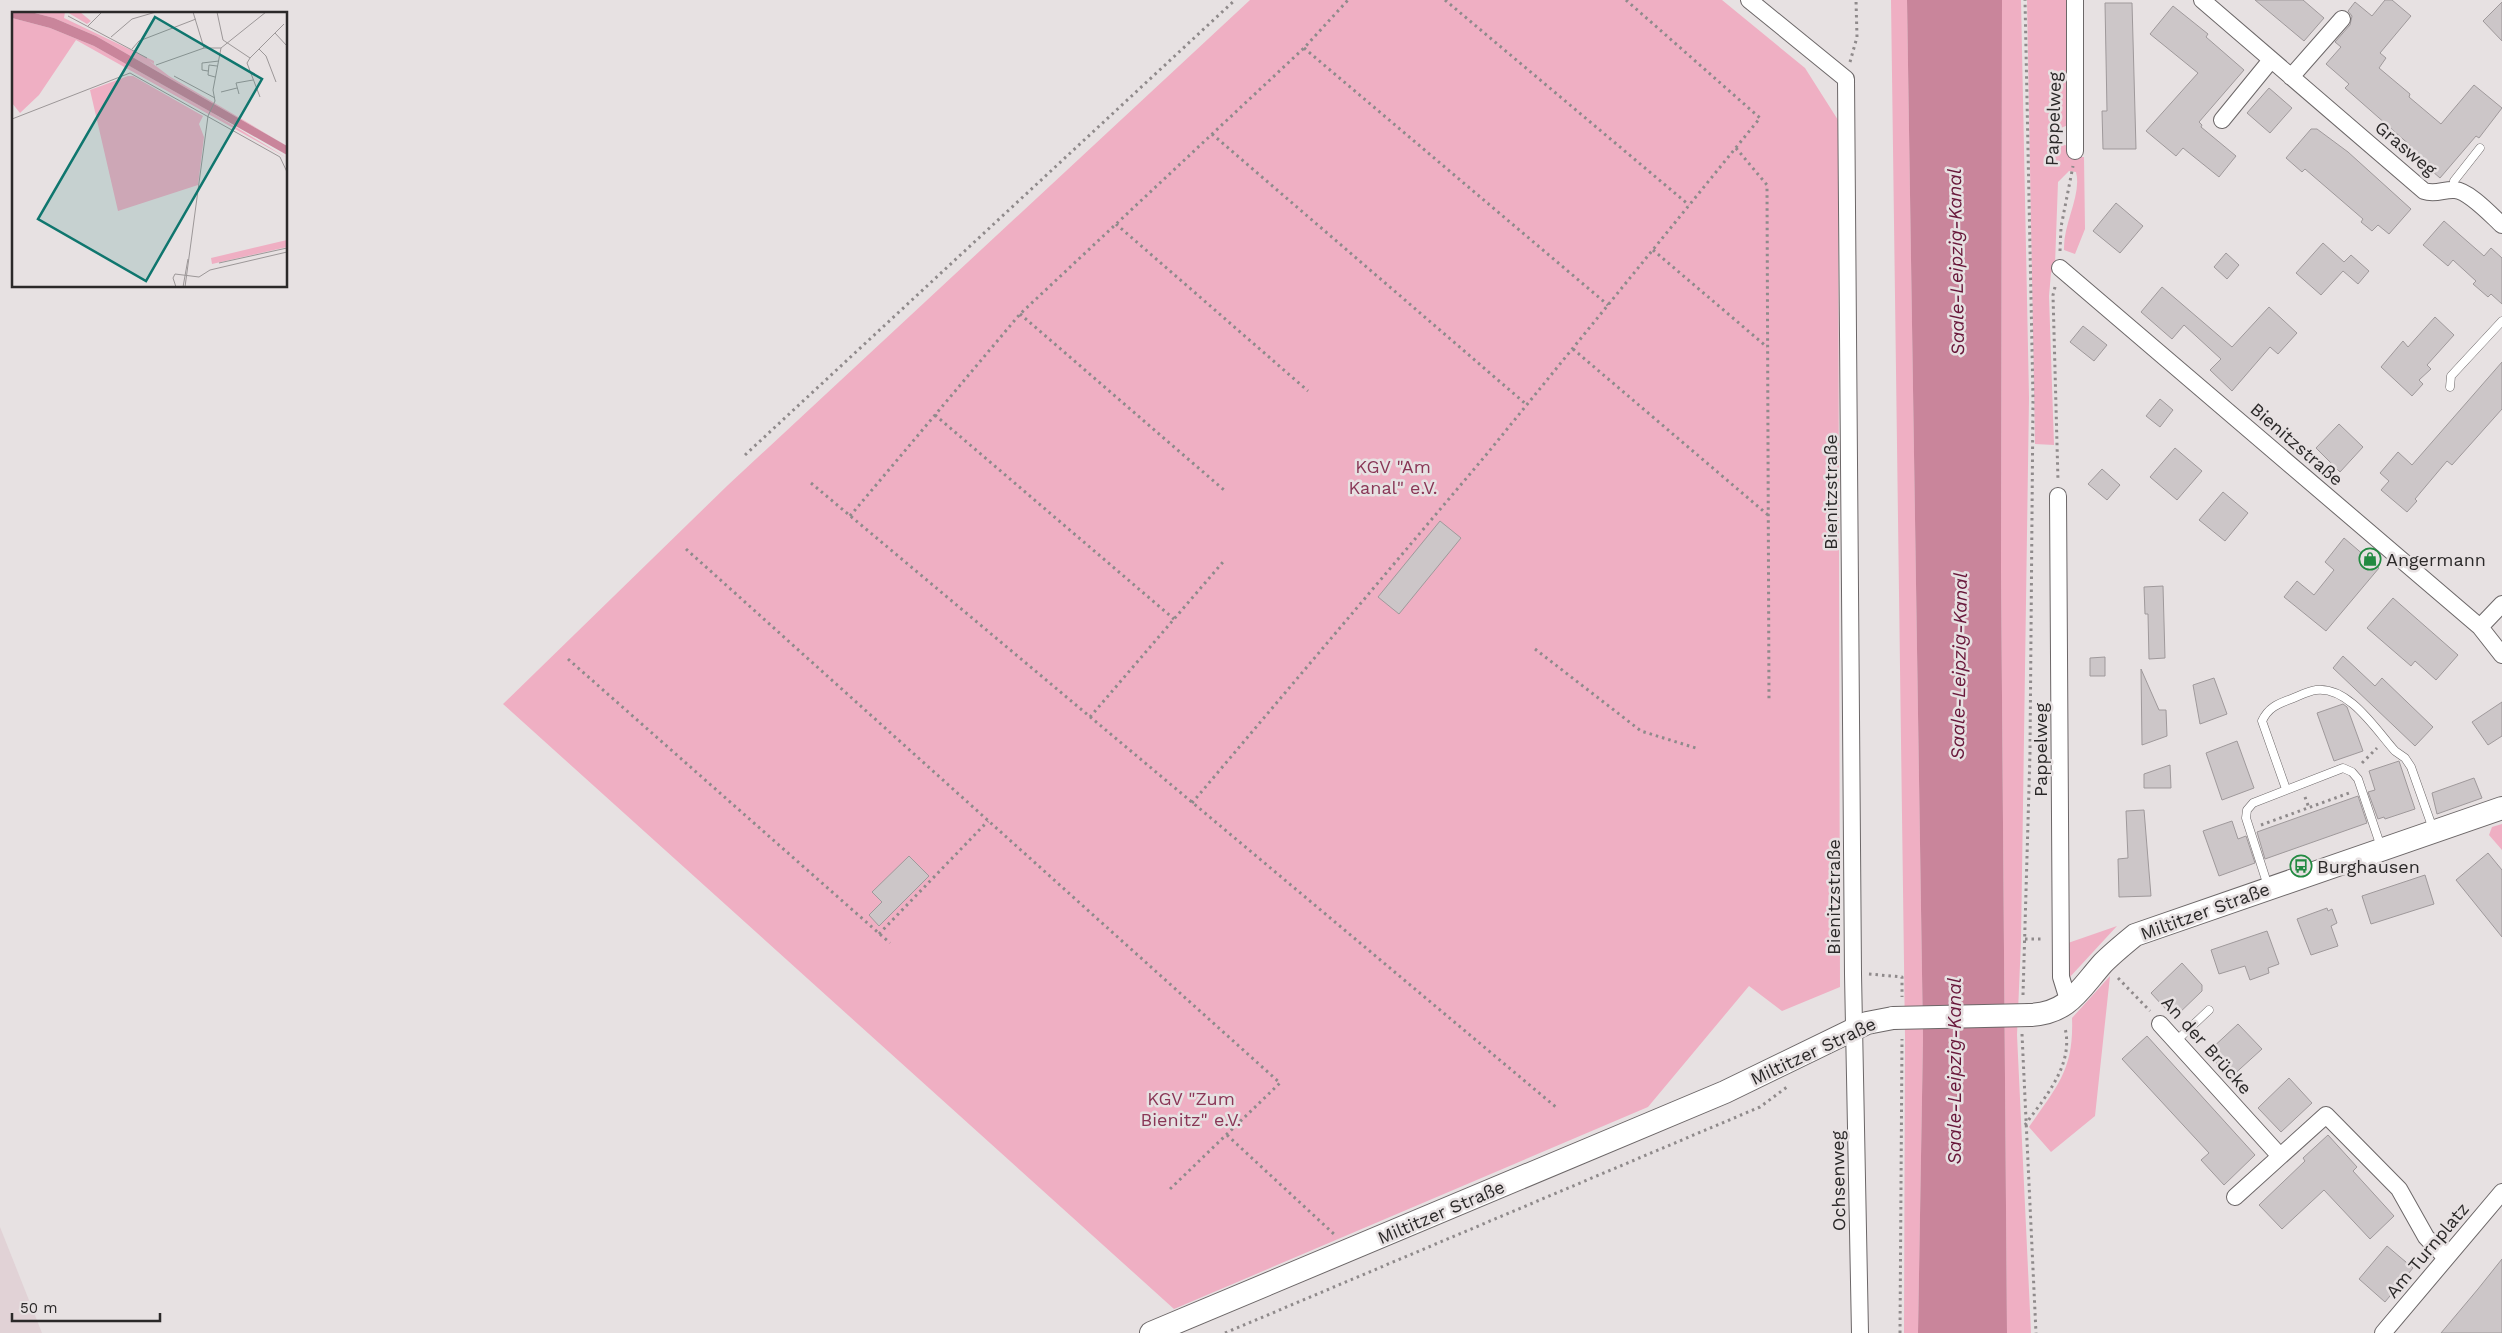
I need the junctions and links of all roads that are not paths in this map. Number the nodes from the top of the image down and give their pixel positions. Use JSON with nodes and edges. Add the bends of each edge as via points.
{"nodes":[{"id":1,"x":1749,"y":0,"type":"edge"},
{"id":2,"x":2075,"y":0,"type":"edge"},
{"id":3,"x":2202,"y":0,"type":"edge"},
{"id":4,"x":2342,"y":19,"type":"dead end"},
{"id":5,"x":2271,"y":60,"type":"junction"},
{"id":6,"x":2291,"y":77,"type":"junction"},
{"id":7,"x":2222,"y":120,"type":"dead end"},
{"id":8,"x":2480,"y":148,"type":"dead end"},
{"id":9,"x":2076,"y":151,"type":"road end"},
{"id":10,"x":2453,"y":190,"type":"junction"},
{"id":11,"x":2502,"y":225,"type":"edge"},
{"id":12,"x":2060,"y":268,"type":"road end"},
{"id":13,"x":2502,"y":322,"type":"edge"},
{"id":14,"x":2450,"y":387,"type":"dead end"},
{"id":15,"x":2058,"y":496,"type":"road end"},
{"id":16,"x":2502,"y":604,"type":"edge"},
{"id":17,"x":2480,"y":627,"type":"junction"},
{"id":18,"x":2502,"y":655,"type":"edge"},
{"id":19,"x":2286,"y":789,"type":"junction"},
{"id":20,"x":2502,"y":808,"type":"edge"},
{"id":21,"x":2434,"y":832,"type":"junction"},
{"id":22,"x":2382,"y":849,"type":"junction"},
{"id":23,"x":2268,"y":888,"type":"junction"},
{"id":24,"x":2065,"y":1005,"type":"junction"},
{"id":25,"x":2209,"y":1010,"type":"dead end"},
{"id":26,"x":2160,"y":1024,"type":"road end"},
{"id":27,"x":1855,"y":1029,"type":"junction"},
{"id":28,"x":2175,"y":1042,"type":"junction"},
{"id":29,"x":2279,"y":1155,"type":"junction"},
{"id":30,"x":2502,"y":1192,"type":"edge"},
{"id":31,"x":2235,"y":1196,"type":"dead end"},
{"id":32,"x":2446,"y":1258,"type":"junction"},
{"id":33,"x":1151,"y":1333,"type":"edge"},
{"id":34,"x":1860,"y":1333,"type":"edge"},
{"id":35,"x":2383,"y":1333,"type":"edge"}],
"edges":[{"from":1,"to":27,"type":"street","name":"Bienitzstraße","via":[[1846,79]]},
{"from":2,"to":9,"type":"street","name":"Pappelweg"},
{"from":3,"to":5,"type":"street","name":"Grasweg"},
{"from":4,"to":6,"type":"street"},
{"from":5,"to":6,"type":"street","name":"Grasweg"},
{"from":5,"to":7,"type":"street"},
{"from":6,"to":10,"type":"street","name":"Grasweg","via":[[2424,191],[2432,194]]},
{"from":8,"to":10,"type":"lane","via":[[2454,181]]},
{"from":10,"to":11,"type":"street","name":"Grasweg","via":[[2463,191]]},
{"from":12,"to":17,"type":"street","name":"Bienitzstraße"},
{"from":13,"to":14,"type":"lane","via":[[2451,376]]},
{"from":15,"to":24,"type":"street","name":"Pappelweg","via":[[2061,977]]},
{"from":16,"to":17,"type":"street"},
{"from":17,"to":18,"type":"street","name":"Bienitzstraße"},
{"from":19,"to":21,"type":"lane","via":[[2262,721],[2266,711],[2316,690],[2348,698],[2411,767]]},
{"from":19,"to":22,"type":"lane","via":[[2343,768],[2352,772]]},
{"from":19,"to":23,"type":"lane","via":[[2253,802],[2247,810],[2249,830]]},
{"from":20,"to":21,"type":"street","name":"Miltitzer Straße"},
{"from":21,"to":22,"type":"street","name":"Miltitzer Straße"},
{"from":22,"to":23,"type":"street","name":"Miltitzer Straße"},
{"from":23,"to":24,"type":"street","name":"Miltitzer Straße","via":[[2135,934]]},
{"from":24,"to":27,"type":"street","name":"Miltitzer Straße","bridge":true,"via":[[2046,1014],[1879,1019]]},
{"from":25,"to":28,"type":"lane"},
{"from":26,"to":28,"type":"street","name":"An der Brücke"},
{"from":27,"to":33,"type":"street","name":"Miltitzer Straße","via":[[1724,1092]]},
{"from":27,"to":34,"type":"street","name":"Ochsenweg"},
{"from":28,"to":29,"type":"street","name":"An der Brücke"},
{"from":29,"to":31,"type":"street"},
{"from":29,"to":32,"type":"street","via":[[2326,1115],[2399,1189],[2426,1237]]},
{"from":30,"to":32,"type":"street","name":"Am Turnplatz"},
{"from":32,"to":35,"type":"street","name":"Am Turnplatz"}]}
